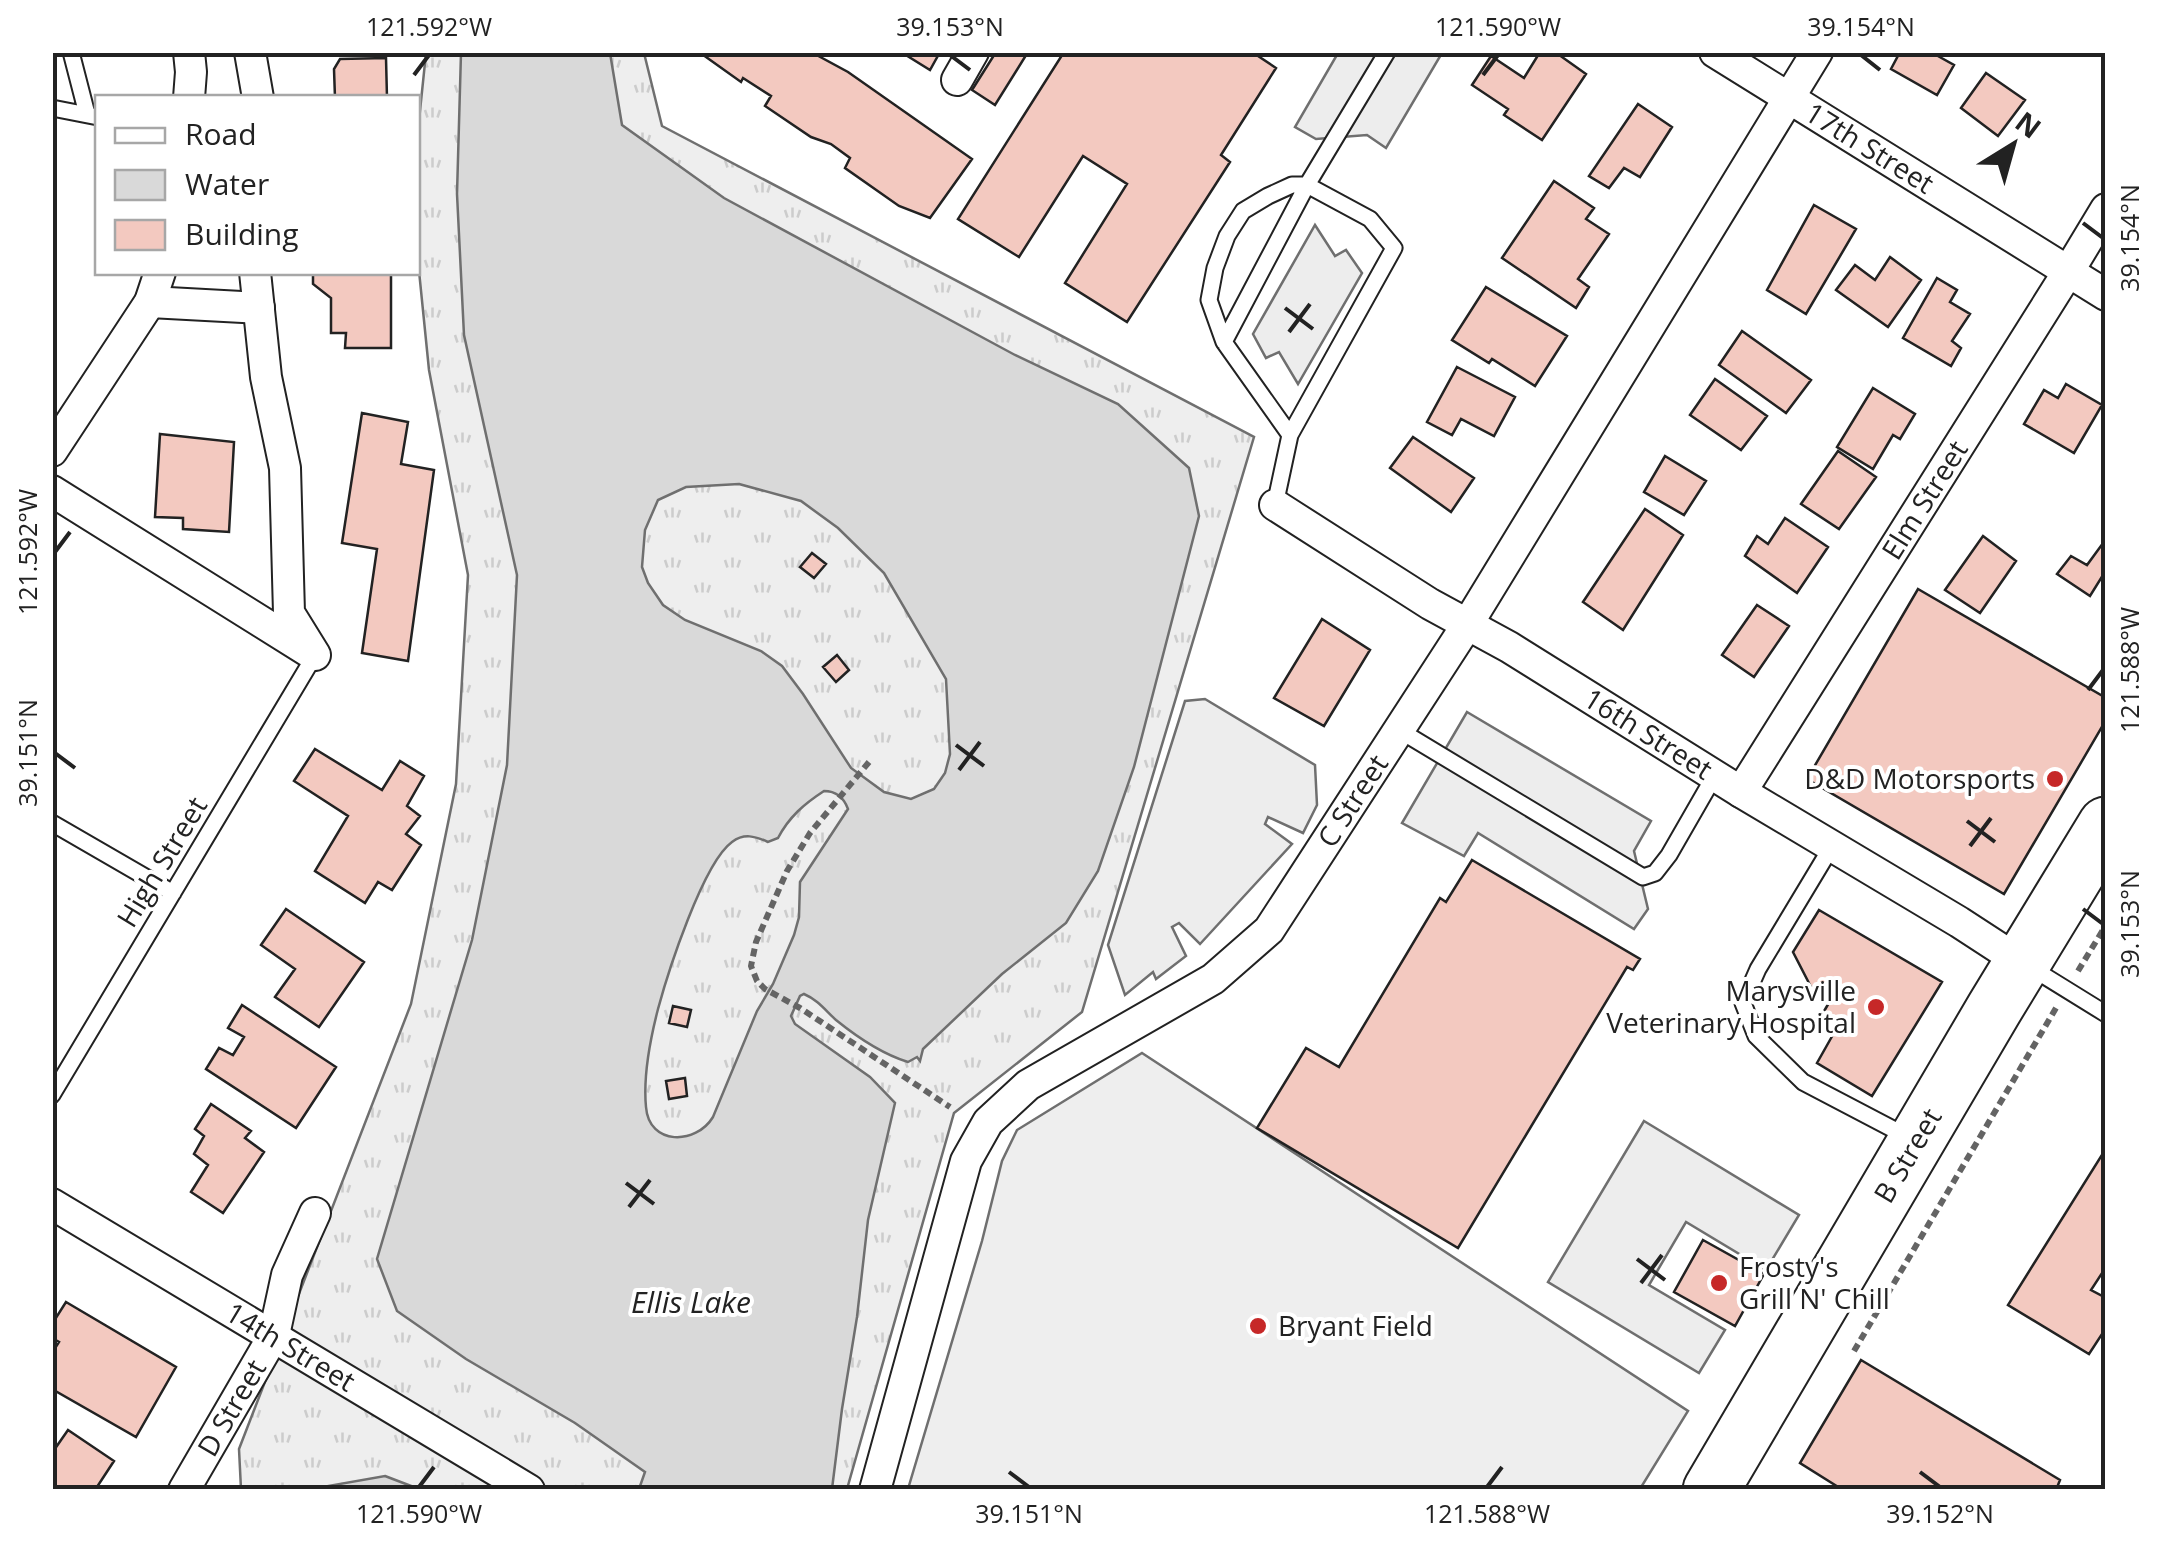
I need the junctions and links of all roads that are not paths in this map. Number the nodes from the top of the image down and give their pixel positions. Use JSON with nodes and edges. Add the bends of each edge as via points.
{"nodes":[{"id":1,"x":71,"y":52,"type":"edge"},
{"id":2,"x":189,"y":52,"type":"edge"},
{"id":3,"x":250,"y":52,"type":"edge"},
{"id":4,"x":974,"y":52,"type":"edge"},
{"id":5,"x":1386,"y":52,"type":"edge"},
{"id":6,"x":1715,"y":52,"type":"edge"},
{"id":7,"x":1817,"y":52,"type":"edge"},
{"id":8,"x":957,"y":80,"type":"dead end"},
{"id":9,"x":189,"y":95,"type":"edge"},
{"id":10,"x":257,"y":95,"type":"edge"},
{"id":11,"x":1788,"y":100,"type":"junction"},
{"id":12,"x":52,"y":108,"type":"edge"},
{"id":13,"x":92,"y":116,"type":"edge"},
{"id":14,"x":1307,"y":184,"type":"junction"},
{"id":15,"x":2106,"y":209,"type":"edge"},
{"id":16,"x":2068,"y":272,"type":"junction"},
{"id":17,"x":255,"y":275,"type":"edge"},
{"id":18,"x":155,"y":287,"type":"edge"},
{"id":19,"x":2106,"y":295,"type":"edge"},
{"id":20,"x":259,"y":308,"type":"junction"},
{"id":21,"x":1224,"y":342,"type":"junction"},
{"id":22,"x":1290,"y":434,"type":"junction"},
{"id":23,"x":52,"y":451,"type":"edge"},
{"id":24,"x":52,"y":490,"type":"edge"},
{"id":25,"x":1276,"y":505,"type":"joint"},
{"id":26,"x":1466,"y":625,"type":"junction"},
{"id":27,"x":315,"y":655,"type":"junction"},
{"id":28,"x":1399,"y":730,"type":"junction"},
{"id":29,"x":1715,"y":775,"type":"junction"},
{"id":30,"x":1741,"y":792,"type":"junction"},
{"id":31,"x":52,"y":824,"type":"edge"},
{"id":32,"x":2106,"y":825,"type":"edge"},
{"id":33,"x":1832,"y":846,"type":"junction"},
{"id":34,"x":173,"y":893,"type":"junction"},
{"id":35,"x":2045,"y":976,"type":"junction"},
{"id":36,"x":2106,"y":1014,"type":"edge"},
{"id":37,"x":52,"y":1095,"type":"edge"},
{"id":38,"x":1916,"y":1141,"type":"junction"},
{"id":39,"x":52,"y":1204,"type":"edge"},
{"id":40,"x":315,"y":1213,"type":"dead end"},
{"id":41,"x":274,"y":1335,"type":"junction"},
{"id":42,"x":1716,"y":1488,"type":"edge"},
{"id":43,"x":184,"y":1490,"type":"edge"},
{"id":44,"x":529,"y":1490,"type":"edge"},
{"id":45,"x":874,"y":1490,"type":"edge"}],
"edges":[{"from":1,"to":13,"type":"lane"},
{"from":2,"to":9,"type":"street"},
{"from":3,"to":10,"type":"street"},
{"from":4,"to":8,"type":"street"},
{"from":5,"to":14,"type":"lane"},
{"from":6,"to":11,"type":"street","name":"17th Street"},
{"from":7,"to":11,"type":"street","name":"C Street"},
{"from":11,"to":16,"type":"street","name":"17th Street"},
{"from":11,"to":26,"type":"street","name":"C Street"},
{"from":12,"to":13,"type":"lane"},
{"from":14,"to":21,"type":"lane"},
{"from":14,"to":21,"type":"lane","via":[[1292,185],[1243,212],[1228,236],[1208,300]]},
{"from":14,"to":22,"type":"lane","via":[[1370,219],[1394,248]]},
{"from":15,"to":16,"type":"street","name":"Elm Street"},
{"from":16,"to":19,"type":"street","name":"17th Street"},
{"from":16,"to":30,"type":"street","name":"Elm Street"},
{"from":17,"to":20,"type":"street"},
{"from":18,"to":20,"type":"street"},
{"from":18,"to":23,"type":"street"},
{"from":20,"to":27,"type":"street","via":[[285,468],[289,613]]},
{"from":21,"to":22,"type":"lane"},
{"from":22,"to":25,"type":"lane"},
{"from":24,"to":27,"type":"street"},
{"from":25,"to":26,"type":"street","name":"16th Street"},
{"from":26,"to":28,"type":"street","name":"C Street"},
{"from":26,"to":29,"type":"street","name":"16th Street"},
{"from":27,"to":34,"type":"lane","name":"High Street"},
{"from":28,"to":29,"type":"lane","via":[[1643,877],[1669,855]]},
{"from":28,"to":45,"type":"street","name":"C Street","via":[[1269,930],[1212,979],[1028,1085],[988,1122],[966,1161]]},
{"from":29,"to":30,"type":"street","name":"16th Street"},
{"from":30,"to":33,"type":"street","name":"16th Street"},
{"from":31,"to":34,"type":"lane"},
{"from":32,"to":35,"type":"highway","name":"B Street"},
{"from":33,"to":35,"type":"street","name":"16th Street"},
{"from":33,"to":38,"type":"lane","via":[[1743,1003],[1756,1036],[1803,1082]]},
{"from":34,"to":37,"type":"lane","name":"High Street"},
{"from":35,"to":36,"type":"lane"},
{"from":35,"to":38,"type":"highway","name":"B Street"},
{"from":38,"to":42,"type":"highway","name":"B Street"},
{"from":39,"to":41,"type":"street","name":"14th Street"},
{"from":40,"to":41,"type":"street","name":"D Street","via":[[287,1276]]},
{"from":41,"to":43,"type":"street","name":"D Street"},
{"from":41,"to":44,"type":"street","name":"14th Street"}]}
